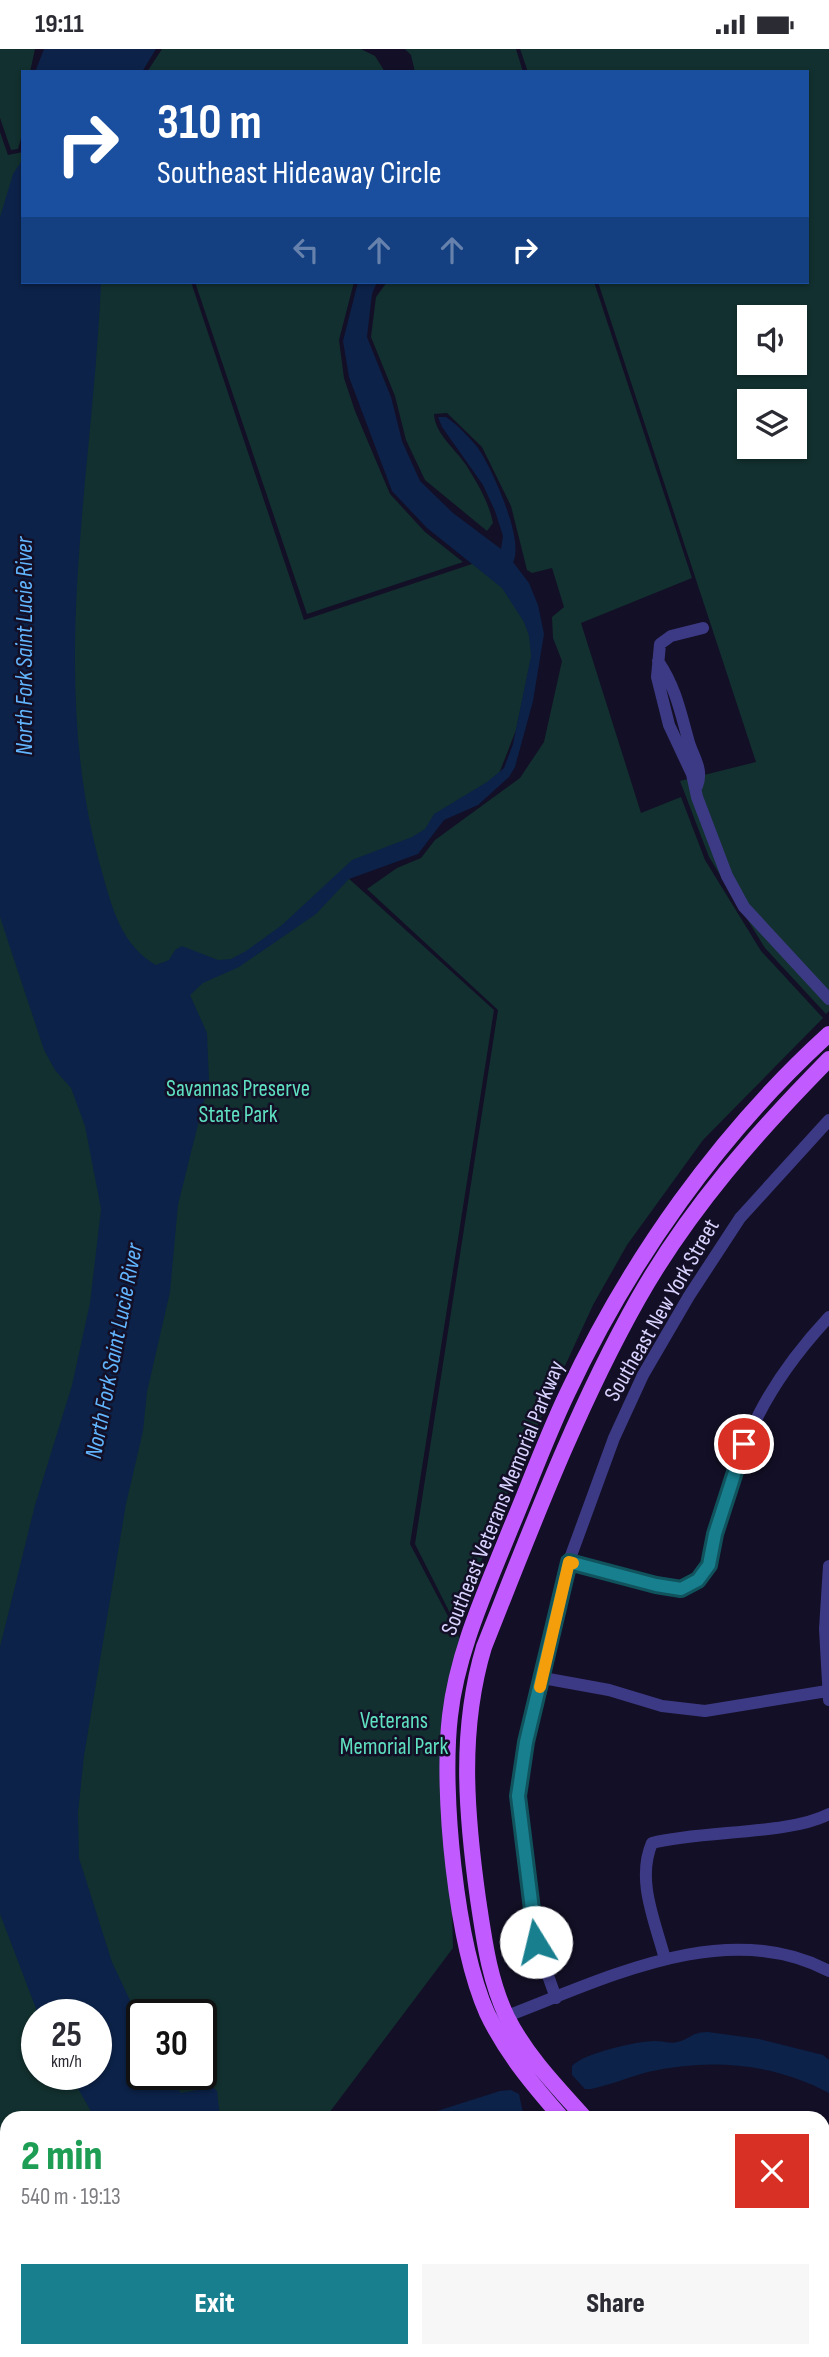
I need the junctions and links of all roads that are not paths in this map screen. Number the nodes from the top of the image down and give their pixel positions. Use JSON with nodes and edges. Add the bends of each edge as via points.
{"nodes":[{"id":1,"x":703,"y":628,"type":"dead end"},
{"id":2,"x":658,"y":661,"type":"junction"},
{"id":3,"x":683,"y":712,"type":"junction"},
{"id":4,"x":668,"y":716,"type":"junction"},
{"id":5,"x":696,"y":790,"type":"junction"},
{"id":6,"x":829,"y":999,"type":"edge"},
{"id":7,"x":829,"y":1034,"type":"edge"},
{"id":8,"x":829,"y":1059,"type":"edge"},
{"id":9,"x":829,"y":1120,"type":"edge"},
{"id":10,"x":829,"y":1317,"type":"edge"},
{"id":11,"x":569,"y":1562,"type":"junction"},
{"id":12,"x":829,"y":1566,"type":"edge"},
{"id":13,"x":543,"y":1678,"type":"junction"},
{"id":14,"x":828,"y":1695,"type":"edge"},
{"id":15,"x":829,"y":1814,"type":"edge"},
{"id":16,"x":665,"y":1959,"type":"junction"},
{"id":17,"x":829,"y":1971,"type":"edge"},
{"id":18,"x":556,"y":1997,"type":"junction"},
{"id":19,"x":499,"y":2019,"type":"junction"},
{"id":20,"x":556,"y":2111,"type":"edge"},
{"id":21,"x":579,"y":2111,"type":"edge"}],
"edges":[{"from":1,"to":2,"type":"street","via":[[667,638],[660,644]]},
{"from":2,"to":3,"type":"street"},
{"from":2,"to":4,"type":"street","via":[[657,677]]},
{"from":3,"to":4,"type":"street"},
{"from":3,"to":5,"type":"street","via":[[701,773]]},
{"from":4,"to":5,"type":"street"},
{"from":5,"to":6,"type":"street","via":[[727,876],[744,907]]},
{"from":7,"to":19,"type":"main road","name":"Southeast Veterans Memorial Parkway","via":[[743,1123],[673,1211],[620,1293],[567,1394],[471,1630],[450,1717],[450,1817],[467,1948]]},
{"from":8,"to":19,"type":"main road","name":"Southeast Veterans Memorial Parkway","via":[[762,1127],[692,1216],[639,1297],[586,1398],[484,1647],[467,1720],[468,1821]]},
{"from":9,"to":11,"type":"street","name":"Southeast New York Street","via":[[740,1218],[643,1374]]},
{"from":10,"to":11,"type":"street","via":[[798,1351],[760,1407],[736,1462],[709,1565],[698,1580],[681,1589]]},
{"from":11,"to":13,"type":"street","name":"Southeast New York Street"},
{"from":12,"to":14,"type":"street","via":[[825,1629]]},
{"from":13,"to":14,"type":"street","via":[[610,1690],[662,1706],[705,1711]]},
{"from":13,"to":18,"type":"street","name":"Southeast New York Street","via":[[518,1796],[536,1942]]},
{"from":15,"to":16,"type":"street","via":[[794,1824],[677,1836],[652,1843],[644,1861],[646,1887]]},
{"from":16,"to":17,"type":"street","via":[[709,1951],[763,1951],[813,1962]]},
{"from":16,"to":18,"type":"street"},
{"from":18,"to":19,"type":"street"},
{"from":19,"to":20,"type":"main road","name":"Southeast Veterans Memorial Parkway","via":[[524,2074]]},
{"from":19,"to":21,"type":"main road","name":"Southeast Veterans Memorial Parkway"}]}
